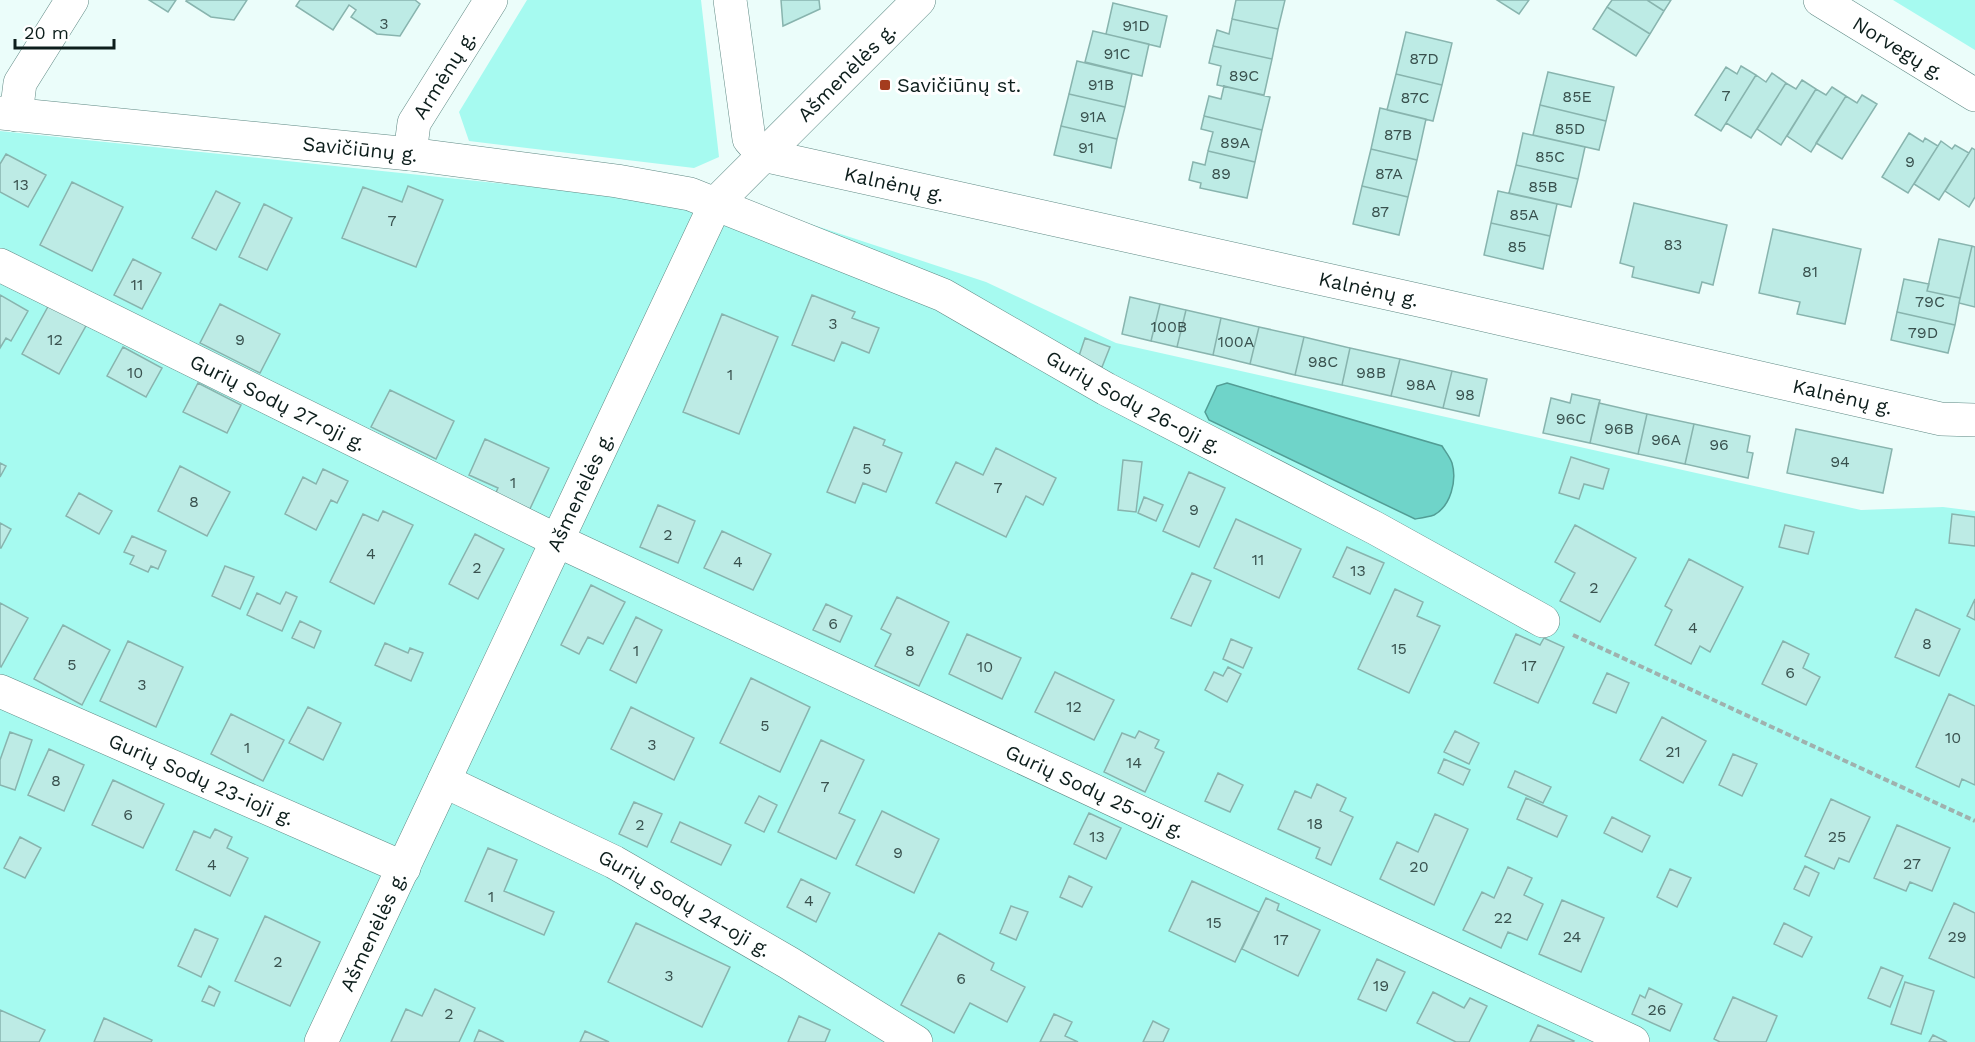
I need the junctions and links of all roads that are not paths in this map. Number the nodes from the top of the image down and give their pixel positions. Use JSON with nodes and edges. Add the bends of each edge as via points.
{"nodes":[{"id":1,"x":72,"y":0,"type":"edge"},
{"id":2,"x":491,"y":0,"type":"edge"},
{"id":3,"x":730,"y":0,"type":"edge"},
{"id":4,"x":919,"y":0,"type":"edge"},
{"id":5,"x":1820,"y":0,"type":"edge"},
{"id":6,"x":1975,"y":95,"type":"edge"},
{"id":7,"x":8,"y":114,"type":"edge"},
{"id":8,"x":410,"y":154,"type":"junction"},
{"id":9,"x":763,"y":155,"type":"junction"},
{"id":10,"x":716,"y":203,"type":"junction"},
{"id":11,"x":0,"y":265,"type":"edge"},
{"id":12,"x":1975,"y":420,"type":"edge"},
{"id":13,"x":556,"y":540,"type":"junction"},
{"id":14,"x":1543,"y":621,"type":"road end"},
{"id":15,"x":0,"y":691,"type":"edge"},
{"id":16,"x":444,"y":781,"type":"junction"},
{"id":17,"x":404,"y":868,"type":"junction"},
{"id":18,"x":321,"y":1042,"type":"edge"},
{"id":19,"x":916,"y":1042,"type":"edge"},
{"id":20,"x":1633,"y":1042,"type":"edge"}],
"edges":[{"from":1,"to":7,"type":"street","via":[[20,84]]},
{"from":2,"to":8,"type":"street","name":"Armėnų g.","via":[[414,123]]},
{"from":3,"to":9,"type":"street","via":[[749,139]]},
{"from":4,"to":9,"type":"street","name":"Ašmenėlės g."},
{"from":5,"to":6,"type":"street","name":"Norvegų g."},
{"from":7,"to":8,"type":"street","name":"Savičiūnų g."},
{"from":8,"to":10,"type":"street","name":"Savičiūnų g.","via":[[617,181],[690,194]]},
{"from":9,"to":10,"type":"street","name":"Ašmenėlės g."},
{"from":9,"to":12,"type":"street","name":"Kalnėnų g.","via":[[1941,419]]},
{"from":10,"to":13,"type":"street","name":"Ašmenėlės g."},
{"from":10,"to":14,"type":"street","name":"Gurių Sodų 26-oji g.","via":[[944,295],[1106,389],[1375,528]]},
{"from":11,"to":13,"type":"street","name":"Gurių Sodų 27-oji g."},
{"from":13,"to":16,"type":"street","name":"Ašmenėlės g."},
{"from":13,"to":20,"type":"street","name":"Gurių Sodų 25-oji g."},
{"from":15,"to":17,"type":"street","name":"Gurių Sodų 23-ioji g."},
{"from":16,"to":17,"type":"street","name":"Ašmenėlės g."},
{"from":16,"to":19,"type":"street","name":"Gurių Sodų 24-oji g.","via":[[614,861]]},
{"from":17,"to":18,"type":"street","name":"Ašmenėlės g."}]}
